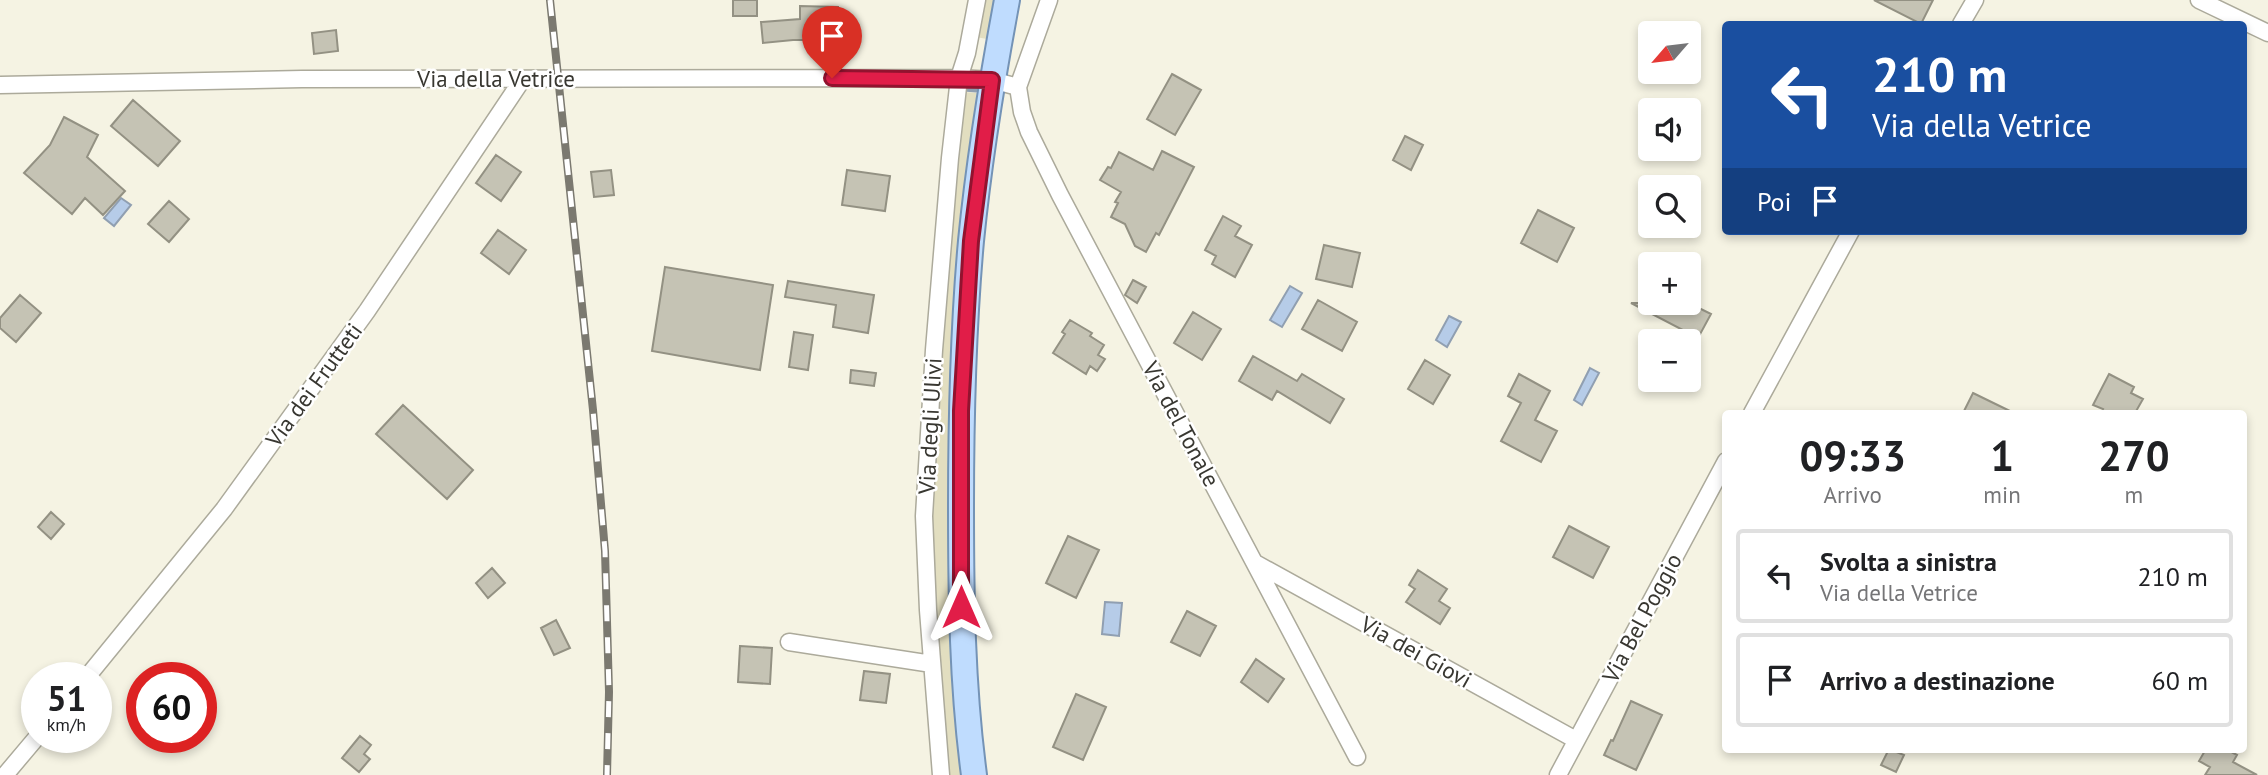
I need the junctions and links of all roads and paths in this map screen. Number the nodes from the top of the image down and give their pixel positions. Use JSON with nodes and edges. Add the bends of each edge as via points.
{"nodes":[{"id":1,"x":977,"y":0,"type":"edge"},
{"id":2,"x":1007,"y":0,"type":"edge"},
{"id":3,"x":1049,"y":0,"type":"edge"},
{"id":4,"x":1975,"y":0,"type":"edge"},
{"id":5,"x":2199,"y":0,"type":"edge"},
{"id":6,"x":1963,"y":21,"type":"edge"},
{"id":7,"x":2243,"y":21,"type":"edge"},
{"id":8,"x":2247,"y":23,"type":"edge"},
{"id":9,"x":2268,"y":33,"type":"edge"},
{"id":10,"x":958,"y":78,"type":"junction"},
{"id":11,"x":522,"y":80,"type":"junction"},
{"id":12,"x":992,"y":80,"type":"junction"},
{"id":13,"x":0,"y":85,"type":"edge"},
{"id":14,"x":1018,"y":87,"type":"junction"},
{"id":15,"x":1849,"y":235,"type":"edge"},
{"id":16,"x":1754,"y":410,"type":"edge"},
{"id":17,"x":1722,"y":468,"type":"edge"},
{"id":18,"x":1256,"y":563,"type":"junction"},
{"id":19,"x":789,"y":642,"type":"dead end"},
{"id":20,"x":99,"y":662,"type":"edge"},
{"id":21,"x":932,"y":664,"type":"junction"},
{"id":22,"x":1576,"y":740,"type":"junction"},
{"id":23,"x":24,"y":753,"type":"edge"},
{"id":24,"x":1357,"y":757,"type":"dead end"},
{"id":25,"x":5,"y":775,"type":"edge"},
{"id":26,"x":941,"y":775,"type":"edge"},
{"id":27,"x":974,"y":775,"type":"edge"},
{"id":28,"x":1558,"y":775,"type":"edge"}],
"edges":[{"from":1,"to":10,"type":"street","name":"Via degli Ulivi"},
{"from":2,"to":12,"type":"main road"},
{"from":3,"to":14,"type":"street"},
{"from":4,"to":6,"type":"street"},
{"from":5,"to":7,"type":"street"},
{"from":8,"to":9,"type":"street"},
{"from":10,"to":11,"type":"street","name":"Via della Vetrice"},
{"from":10,"to":12,"type":"street","name":"Via della Vetrice"},
{"from":10,"to":21,"type":"street","name":"Via degli Ulivi","via":[[924,516]]},
{"from":11,"to":13,"type":"street","name":"Via della Vetrice"},
{"from":11,"to":20,"type":"street","name":"Via dei Frutteti","via":[[367,311],[232,498]]},
{"from":12,"to":14,"type":"street","name":"Via della Vetrice"},
{"from":12,"to":27,"type":"main road","via":[[971,241],[961,411],[961,607]]},
{"from":14,"to":18,"type":"street","name":"Via del Tonale","via":[[1026,123],[1051,177]]},
{"from":15,"to":16,"type":"street"},
{"from":17,"to":22,"type":"street","name":"Via Bel Poggio"},
{"from":18,"to":22,"type":"street","name":"Via dei Giovi"},
{"from":18,"to":24,"type":"street","name":"Via del Tonale"},
{"from":19,"to":21,"type":"street"},
{"from":21,"to":26,"type":"street","name":"Via degli Ulivi"},
{"from":22,"to":28,"type":"street","name":"Via Bel Poggio"},
{"from":23,"to":25,"type":"street"}]}
